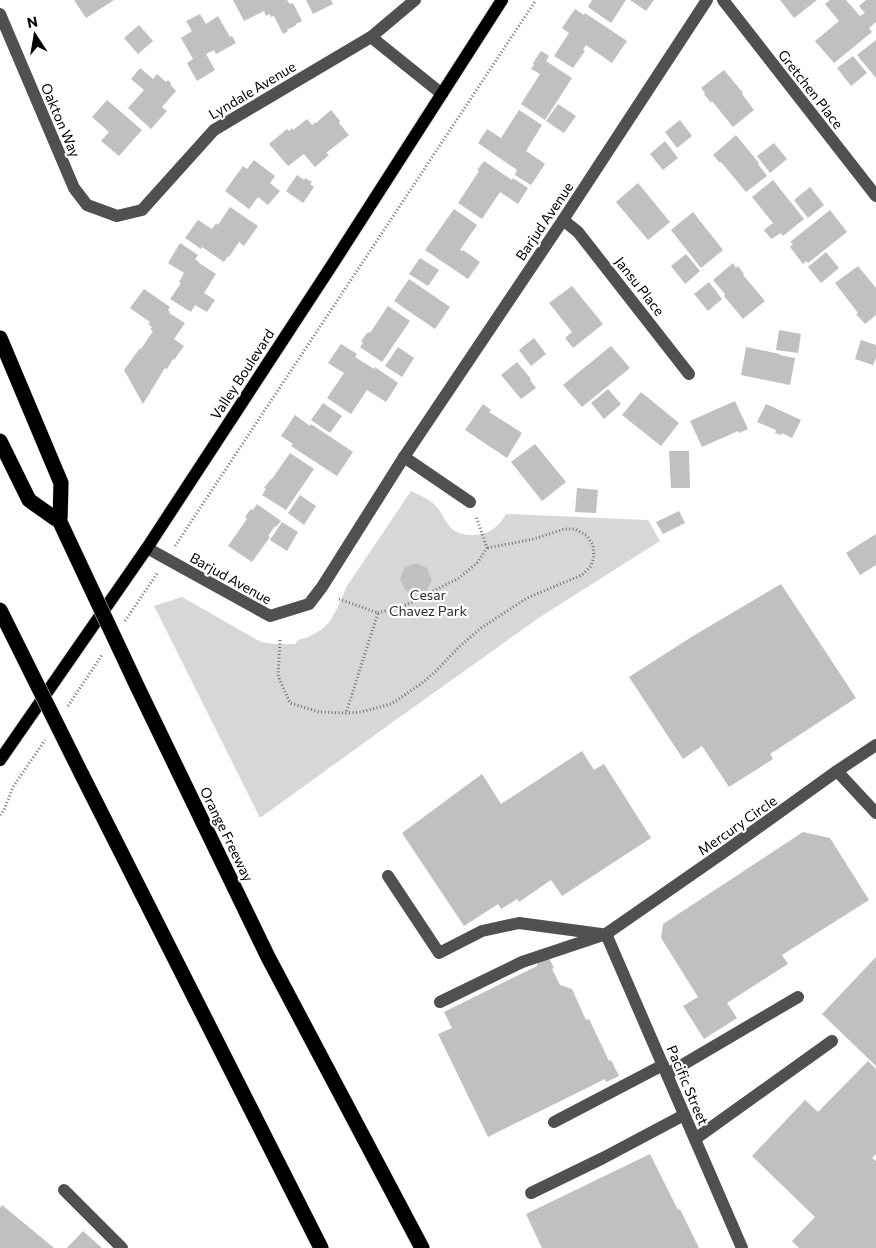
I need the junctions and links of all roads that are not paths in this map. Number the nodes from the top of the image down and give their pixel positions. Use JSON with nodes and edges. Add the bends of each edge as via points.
{"nodes":[{"id":1,"x":415,"y":0,"type":"edge"},
{"id":2,"x":502,"y":0,"type":"edge"},
{"id":3,"x":707,"y":0,"type":"edge"},
{"id":4,"x":723,"y":0,"type":"edge"},
{"id":5,"x":0,"y":14,"type":"edge"},
{"id":6,"x":371,"y":36,"type":"junction"},
{"id":7,"x":442,"y":94,"type":"junction"},
{"id":8,"x":876,"y":196,"type":"edge"},
{"id":9,"x":117,"y":216,"type":"joint"},
{"id":10,"x":563,"y":220,"type":"junction"},
{"id":11,"x":0,"y":338,"type":"edge"},
{"id":12,"x":689,"y":374,"type":"dead end"},
{"id":13,"x":0,"y":441,"type":"edge"},
{"id":14,"x":404,"y":457,"type":"junction"},
{"id":15,"x":470,"y":502,"type":"road end"},
{"id":16,"x":60,"y":522,"type":"junction"},
{"id":17,"x":147,"y":548,"type":"junction"},
{"id":18,"x":0,"y":610,"type":"edge"},
{"id":19,"x":876,"y":745,"type":"edge"},
{"id":20,"x":0,"y":760,"type":"edge"},
{"id":21,"x":837,"y":771,"type":"junction"},
{"id":22,"x":876,"y":813,"type":"edge"},
{"id":23,"x":388,"y":876,"type":"dead end"},
{"id":24,"x":606,"y":934,"type":"junction"},
{"id":25,"x":798,"y":997,"type":"dead end"},
{"id":26,"x":440,"y":1002,"type":"dead end"},
{"id":27,"x":832,"y":1041,"type":"dead end"},
{"id":28,"x":665,"y":1069,"type":"junction"},
{"id":29,"x":684,"y":1115,"type":"junction"},
{"id":30,"x":554,"y":1122,"type":"dead end"},
{"id":31,"x":695,"y":1139,"type":"junction"},
{"id":32,"x":64,"y":1190,"type":"dead end"},
{"id":33,"x":531,"y":1194,"type":"dead end"},
{"id":34,"x":122,"y":1248,"type":"edge"},
{"id":35,"x":321,"y":1248,"type":"edge"},
{"id":36,"x":422,"y":1248,"type":"edge"},
{"id":37,"x":742,"y":1248,"type":"edge"}],
"edges":[{"from":1,"to":6,"type":"street","name":"Lyndale Avenue"},
{"from":2,"to":7,"type":"main road","name":"Valley Boulevard"},
{"from":3,"to":10,"type":"street","name":"Barjud Avenue"},
{"from":4,"to":8,"type":"street","name":"Gretchen Place"},
{"from":5,"to":9,"type":"street","name":"Oakton Way","via":[[74,188],[87,205]]},
{"from":6,"to":7,"type":"street"},
{"from":6,"to":9,"type":"street","name":"Lyndale Avenue","via":[[214,130],[142,210]]},
{"from":7,"to":17,"type":"main road","name":"Valley Boulevard"},
{"from":10,"to":12,"type":"street","name":"Jansu Place","via":[[578,232]]},
{"from":10,"to":14,"type":"street","name":"Barjud Avenue"},
{"from":11,"to":16,"type":"highway","via":[[61,483]]},
{"from":13,"to":16,"type":"highway","name":"Orange Freeway","via":[[29,500]]},
{"from":14,"to":15,"type":"street"},
{"from":14,"to":17,"type":"street","name":"Barjud Avenue","via":[[309,604],[270,616]]},
{"from":16,"to":36,"type":"highway","name":"Orange Freeway","bridge":true,"via":[[268,957]]},
{"from":17,"to":20,"type":"main road","name":"Valley Boulevard"},
{"from":18,"to":35,"type":"highway","bridge":true},
{"from":19,"to":21,"type":"street","name":"Mercury Circle"},
{"from":21,"to":22,"type":"street"},
{"from":21,"to":24,"type":"street","name":"Mercury Circle"},
{"from":23,"to":24,"type":"street","via":[[439,953],[482,931],[519,923]]},
{"from":24,"to":26,"type":"street","name":"Mercury Circle","via":[[522,962]]},
{"from":24,"to":28,"type":"street","name":"Pacific Street"},
{"from":25,"to":28,"type":"street"},
{"from":27,"to":31,"type":"street"},
{"from":28,"to":29,"type":"street","name":"Pacific Street"},
{"from":28,"to":30,"type":"street"},
{"from":29,"to":31,"type":"street","name":"Pacific Street"},
{"from":29,"to":33,"type":"street"},
{"from":31,"to":37,"type":"street","name":"Pacific Street"},
{"from":32,"to":34,"type":"street"}]}
